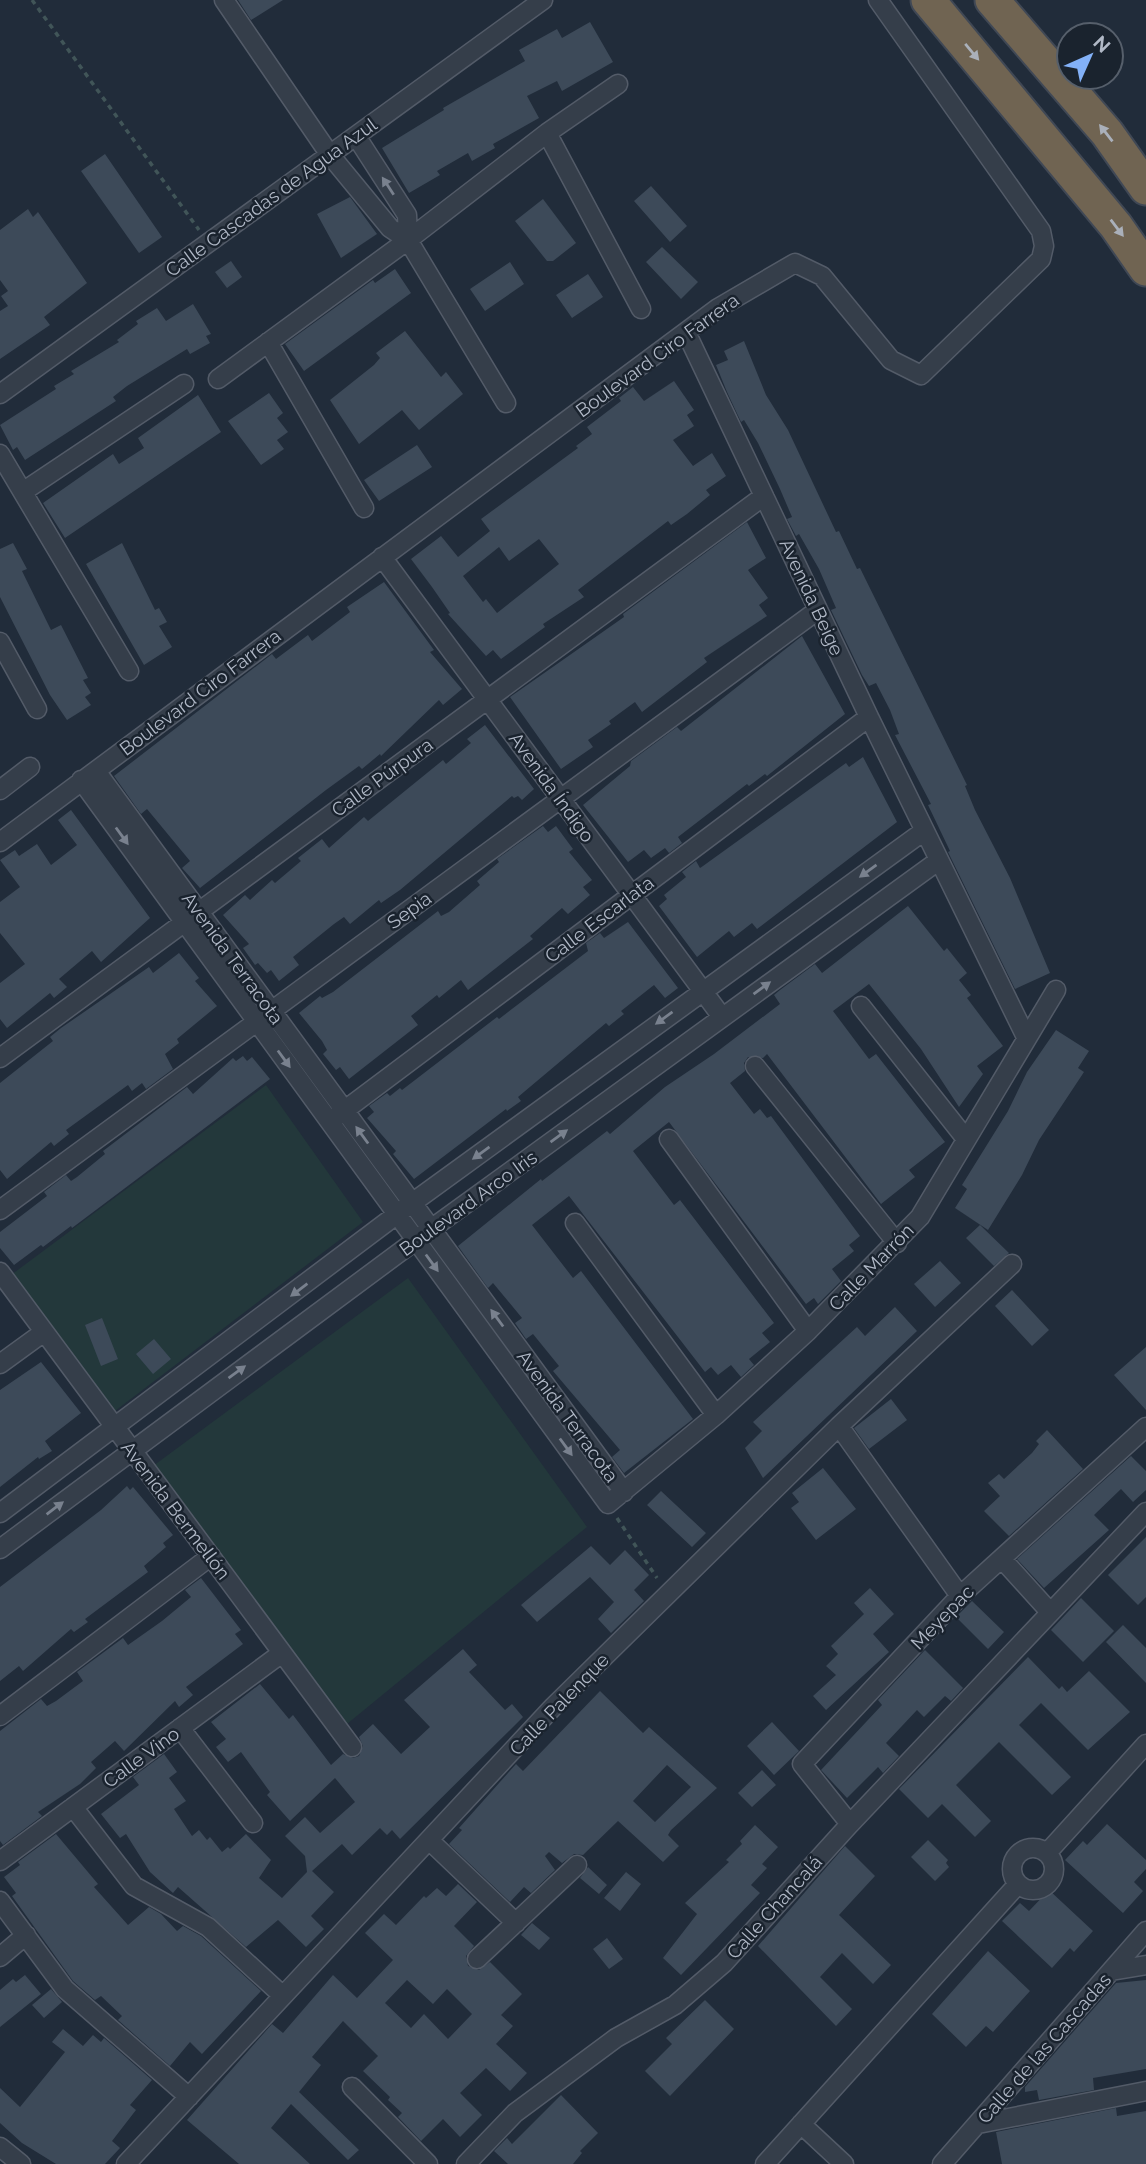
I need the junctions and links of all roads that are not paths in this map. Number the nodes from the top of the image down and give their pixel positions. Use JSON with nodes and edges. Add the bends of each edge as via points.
{"nodes":[{"id":1,"x":224,"y":0,"type":"edge"},
{"id":2,"x":543,"y":0,"type":"edge"},
{"id":3,"x":878,"y":0,"type":"edge"},
{"id":4,"x":928,"y":0,"type":"edge"},
{"id":5,"x":992,"y":0,"type":"edge"},
{"id":6,"x":618,"y":84,"type":"dead end"},
{"id":7,"x":547,"y":133,"type":"junction"},
{"id":8,"x":356,"y":136,"type":"junction"},
{"id":9,"x":330,"y":155,"type":"junction"},
{"id":10,"x":1146,"y":188,"type":"edge"},
{"id":11,"x":408,"y":240,"type":"junction"},
{"id":12,"x":1146,"y":269,"type":"edge"},
{"id":13,"x":641,"y":309,"type":"dead end"},
{"id":14,"x":686,"y":332,"type":"junction"},
{"id":15,"x":268,"y":342,"type":"junction"},
{"id":16,"x":218,"y":379,"type":"dead end"},
{"id":17,"x":184,"y":384,"type":"dead end"},
{"id":18,"x":0,"y":394,"type":"edge"},
{"id":19,"x":506,"y":403,"type":"dead end"},
{"id":20,"x":0,"y":454,"type":"edge"},
{"id":21,"x":24,"y":491,"type":"junction"},
{"id":22,"x":764,"y":496,"type":"junction"},
{"id":23,"x":364,"y":508,"type":"dead end"},
{"id":24,"x":382,"y":556,"type":"junction"},
{"id":25,"x":818,"y":610,"type":"junction"},
{"id":26,"x":0,"y":642,"type":"edge"},
{"id":27,"x":129,"y":671,"type":"dead end"},
{"id":28,"x":488,"y":700,"type":"junction"},
{"id":29,"x":37,"y":709,"type":"dead end"},
{"id":30,"x":869,"y":717,"type":"junction"},
{"id":31,"x":30,"y":767,"type":"dead end"},
{"id":32,"x":89,"y":776,"type":"junction"},
{"id":33,"x":0,"y":790,"type":"edge"},
{"id":34,"x":561,"y":798,"type":"junction"},
{"id":35,"x":924,"y":831,"type":"junction"},
{"id":36,"x":0,"y":842,"type":"edge"},
{"id":37,"x":938,"y":861,"type":"junction"},
{"id":38,"x":632,"y":895,"type":"junction"},
{"id":39,"x":192,"y":917,"type":"junction"},
{"id":40,"x":702,"y":990,"type":"junction"},
{"id":41,"x":1056,"y":990,"type":"dead end"},
{"id":42,"x":861,"y":1006,"type":"dead end"},
{"id":43,"x":264,"y":1016,"type":"junction"},
{"id":44,"x":722,"y":1017,"type":"junction"},
{"id":45,"x":1026,"y":1037,"type":"junction"},
{"id":46,"x":0,"y":1058,"type":"edge"},
{"id":47,"x":755,"y":1066,"type":"dead end"},
{"id":48,"x":345,"y":1111,"type":"junction"},
{"id":49,"x":330,"y":1122,"type":"junction"},
{"id":50,"x":668,"y":1139,"type":"dead end"},
{"id":51,"x":966,"y":1139,"type":"junction"},
{"id":52,"x":412,"y":1203,"type":"junction"},
{"id":53,"x":0,"y":1210,"type":"edge"},
{"id":54,"x":398,"y":1216,"type":"junction"},
{"id":55,"x":575,"y":1223,"type":"dead end"},
{"id":56,"x":431,"y":1229,"type":"junction"},
{"id":57,"x":416,"y":1241,"type":"junction"},
{"id":58,"x":897,"y":1243,"type":"junction"},
{"id":59,"x":1012,"y":1264,"type":"dead end"},
{"id":60,"x":0,"y":1272,"type":"edge"},
{"id":61,"x":808,"y":1331,"type":"junction"},
{"id":62,"x":44,"y":1332,"type":"junction"},
{"id":63,"x":0,"y":1364,"type":"edge"},
{"id":64,"x":716,"y":1415,"type":"junction"},
{"id":65,"x":839,"y":1426,"type":"junction"},
{"id":66,"x":1146,"y":1427,"type":"edge"},
{"id":67,"x":115,"y":1428,"type":"junction"},
{"id":68,"x":132,"y":1450,"type":"junction"},
{"id":69,"x":624,"y":1492,"type":"junction"},
{"id":70,"x":1146,"y":1512,"type":"edge"},
{"id":71,"x":0,"y":1513,"type":"edge"},
{"id":72,"x":0,"y":1549,"type":"edge"},
{"id":73,"x":211,"y":1556,"type":"junction"},
{"id":74,"x":1002,"y":1559,"type":"junction"},
{"id":75,"x":960,"y":1596,"type":"junction"},
{"id":76,"x":1049,"y":1612,"type":"junction"},
{"id":77,"x":282,"y":1653,"type":"junction"},
{"id":78,"x":0,"y":1716,"type":"edge"},
{"id":79,"x":180,"y":1728,"type":"junction"},
{"id":80,"x":1146,"y":1744,"type":"edge"},
{"id":81,"x":352,"y":1747,"type":"dead end"},
{"id":82,"x":74,"y":1807,"type":"junction"},
{"id":83,"x":253,"y":1823,"type":"dead end"},
{"id":84,"x":850,"y":1824,"type":"junction"},
{"id":85,"x":430,"y":1841,"type":"junction"},
{"id":86,"x":1047,"y":1853,"type":"junction"},
{"id":87,"x":0,"y":1861,"type":"edge"},
{"id":88,"x":577,"y":1865,"type":"dead end"},
{"id":89,"x":1018,"y":1884,"type":"junction"},
{"id":90,"x":0,"y":1901,"type":"edge"},
{"id":91,"x":516,"y":1923,"type":"junction"},
{"id":92,"x":1146,"y":1931,"type":"edge"},
{"id":93,"x":26,"y":1935,"type":"junction"},
{"id":94,"x":0,"y":1957,"type":"edge"},
{"id":95,"x":477,"y":1959,"type":"dead end"},
{"id":96,"x":1146,"y":1965,"type":"edge"},
{"id":97,"x":1111,"y":1971,"type":"junction"},
{"id":98,"x":283,"y":1996,"type":"junction"},
{"id":99,"x":352,"y":2087,"type":"dead end"},
{"id":100,"x":1146,"y":2091,"type":"edge"},
{"id":101,"x":189,"y":2096,"type":"junction"},
{"id":102,"x":801,"y":2124,"type":"junction"},
{"id":103,"x":978,"y":2124,"type":"junction"},
{"id":104,"x":0,"y":2147,"type":"edge"},
{"id":105,"x":474,"y":2161,"type":"edge"},
{"id":106,"x":21,"y":2164,"type":"edge"},
{"id":107,"x":126,"y":2164,"type":"edge"},
{"id":108,"x":428,"y":2164,"type":"edge"},
{"id":109,"x":765,"y":2164,"type":"edge"},
{"id":110,"x":844,"y":2164,"type":"edge"},
{"id":111,"x":942,"y":2164,"type":"edge"}],
"edges":[{"from":1,"to":9,"type":"street"},
{"from":2,"to":8,"type":"street","name":"Calle Cascadas de Agua Azul"},
{"from":3,"to":14,"type":"street","name":"Boulevard Ciro Farrera","via":[[1041,232],[1041,259],[921,375],[891,360],[822,276],[795,263]]},
{"from":4,"to":12,"type":"highway","one_way":true,"via":[[1116,226]]},
{"from":10,"to":5,"type":"highway","one_way":true,"via":[[1107,133]]},
{"from":6,"to":7,"type":"street"},
{"from":7,"to":11,"type":"street"},
{"from":7,"to":13,"type":"street"},
{"from":8,"to":9,"type":"street","name":"Calle Cascadas de Agua Azul"},
{"from":11,"to":8,"type":"street","one_way":true,"via":[[407,215]]},
{"from":9,"to":11,"type":"street","via":[[390,228]]},
{"from":9,"to":18,"type":"street","name":"Calle Cascadas de Agua Azul"},
{"from":11,"to":15,"type":"street"},
{"from":11,"to":19,"type":"street"},
{"from":14,"to":22,"type":"street","name":"Avenida Beige"},
{"from":14,"to":24,"type":"street","name":"Boulevard Ciro Farrera"},
{"from":15,"to":16,"type":"street"},
{"from":15,"to":23,"type":"street"},
{"from":17,"to":21,"type":"street"},
{"from":20,"to":21,"type":"street"},
{"from":21,"to":27,"type":"street"},
{"from":22,"to":25,"type":"street","name":"Avenida Beige"},
{"from":22,"to":28,"type":"street","name":"Calle Púrpura"},
{"from":24,"to":28,"type":"street","name":"Avenida Índigo"},
{"from":24,"to":32,"type":"street","name":"Boulevard Ciro Farrera"},
{"from":25,"to":30,"type":"street","name":"Avenida Beige"},
{"from":25,"to":34,"type":"street","name":"Sepia"},
{"from":26,"to":29,"type":"street"},
{"from":28,"to":34,"type":"street","name":"Avenida Índigo"},
{"from":28,"to":39,"type":"street","name":"Calle Púrpura"},
{"from":30,"to":35,"type":"street","name":"Avenida Beige"},
{"from":30,"to":38,"type":"street","name":"Calle Escarlata"},
{"from":31,"to":33,"type":"street"},
{"from":32,"to":36,"type":"street","name":"Boulevard Ciro Farrera"},
{"from":32,"to":39,"type":"street","name":"Avenida Terracota"},
{"from":34,"to":38,"type":"street","name":"Avenida Índigo"},
{"from":34,"to":43,"type":"street","name":"Sepia"},
{"from":35,"to":37,"type":"street","name":"Avenida Beige"},
{"from":35,"to":40,"type":"street","name":"Boulevard Arco Iris","one_way":true},
{"from":44,"to":37,"type":"street","name":"Boulevard Arco Iris","one_way":true},
{"from":37,"to":45,"type":"street","name":"Avenida Beige"},
{"from":38,"to":40,"type":"street","name":"Avenida Índigo"},
{"from":38,"to":48,"type":"street","name":"Calle Escarlata"},
{"from":39,"to":43,"type":"street","name":"Avenida Terracota"},
{"from":39,"to":46,"type":"street","name":"Calle Púrpura"},
{"from":40,"to":44,"type":"street","name":"Avenida Índigo"},
{"from":40,"to":52,"type":"street","name":"Boulevard Arco Iris","one_way":true},
{"from":41,"to":45,"type":"street","name":"Calle Marrón"},
{"from":42,"to":51,"type":"street"},
{"from":43,"to":48,"type":"street","name":"Avenida Terracota"},
{"from":43,"to":49,"type":"street","name":"Avenida Terracota","one_way":true},
{"from":43,"to":53,"type":"street","name":"Sepia"},
{"from":56,"to":44,"type":"street","name":"Boulevard Arco Iris","one_way":true},
{"from":45,"to":51,"type":"street","name":"Calle Marrón"},
{"from":47,"to":58,"type":"street"},
{"from":48,"to":49,"type":"street","name":"Calle Escarlata"},
{"from":52,"to":48,"type":"street","name":"Avenida Terracota","one_way":true},
{"from":49,"to":54,"type":"street","name":"Avenida Terracota"},
{"from":50,"to":61,"type":"street"},
{"from":51,"to":58,"type":"street","name":"Calle Marrón","via":[[920,1217]]},
{"from":52,"to":54,"type":"street","name":"Boulevard Arco Iris"},
{"from":52,"to":56,"type":"street","name":"Avenida Terracota"},
{"from":54,"to":57,"type":"street","name":"Avenida Terracota"},
{"from":54,"to":67,"type":"street","name":"Boulevard Arco Iris","one_way":true},
{"from":55,"to":64,"type":"street"},
{"from":56,"to":57,"type":"street","name":"Boulevard Arco Iris"},
{"from":69,"to":56,"type":"street","name":"Avenida Terracota","one_way":true},
{"from":68,"to":57,"type":"street","name":"Boulevard Arco Iris","one_way":true},
{"from":57,"to":69,"type":"street","name":"Avenida Terracota","one_way":true,"via":[[608,1504]]},
{"from":58,"to":61,"type":"street","name":"Calle Marrón"},
{"from":59,"to":65,"type":"street","name":"Calle Palenque"},
{"from":60,"to":62,"type":"street","name":"Avenida Bermellón"},
{"from":61,"to":64,"type":"street","name":"Calle Marrón"},
{"from":62,"to":63,"type":"street"},
{"from":62,"to":67,"type":"street","name":"Avenida Bermellón"},
{"from":64,"to":69,"type":"street","name":"Calle Marrón"},
{"from":65,"to":75,"type":"street"},
{"from":65,"to":85,"type":"street","name":"Calle Palenque","via":[[553,1707]]},
{"from":66,"to":74,"type":"street","name":"Meyepac"},
{"from":67,"to":68,"type":"street","name":"Avenida Bermellón"},
{"from":67,"to":71,"type":"street","name":"Boulevard Arco Iris"},
{"from":72,"to":68,"type":"street","name":"Boulevard Arco Iris","one_way":true},
{"from":68,"to":73,"type":"street","name":"Avenida Bermellón"},
{"from":70,"to":76,"type":"street","name":"Calle Chancalá"},
{"from":73,"to":77,"type":"street","name":"Avenida Bermellón"},
{"from":73,"to":78,"type":"street"},
{"from":74,"to":75,"type":"street","name":"Meyepac"},
{"from":74,"to":76,"type":"street"},
{"from":75,"to":84,"type":"street","name":"Meyepac","via":[[802,1764]]},
{"from":76,"to":84,"type":"street","name":"Calle Chancalá"},
{"from":77,"to":79,"type":"street","name":"Calle Vino"},
{"from":77,"to":81,"type":"street","name":"Avenida Bermellón"},
{"from":79,"to":82,"type":"street","name":"Calle Vino"},
{"from":79,"to":83,"type":"street"},
{"from":80,"to":86,"type":"street"},
{"from":82,"to":87,"type":"street","name":"Calle Vino"},
{"from":82,"to":98,"type":"street","via":[[134,1886],[208,1927]]},
{"from":84,"to":105,"type":"street","name":"Calle Chancalá","via":[[724,1963],[675,2005],[616,2038],[515,2113]]},
{"from":85,"to":91,"type":"street"},
{"from":85,"to":98,"type":"street","name":"Calle Palenque"},
{"from":86,"to":89,"type":"street","via":[[1033,1848],[1019,1852],[1012,1872]]},
{"from":86,"to":89,"type":"street","via":[[1054,1866],[1046,1886],[1032,1890]]},
{"from":88,"to":91,"type":"street"},
{"from":89,"to":102,"type":"street"},
{"from":90,"to":93,"type":"street"},
{"from":91,"to":95,"type":"street"},
{"from":92,"to":97,"type":"street","name":"Calle de las Cascadas"},
{"from":93,"to":94,"type":"street"},
{"from":93,"to":101,"type":"street","via":[[65,1989]]},
{"from":96,"to":97,"type":"street"},
{"from":97,"to":103,"type":"street","name":"Calle de las Cascadas"},
{"from":98,"to":101,"type":"street","name":"Calle Palenque"},
{"from":99,"to":108,"type":"street"},
{"from":100,"to":103,"type":"street"},
{"from":101,"to":107,"type":"street","name":"Calle Palenque"},
{"from":102,"to":109,"type":"street"},
{"from":102,"to":110,"type":"street"},
{"from":103,"to":111,"type":"street","name":"Calle de las Cascadas"},
{"from":104,"to":106,"type":"street"}]}
